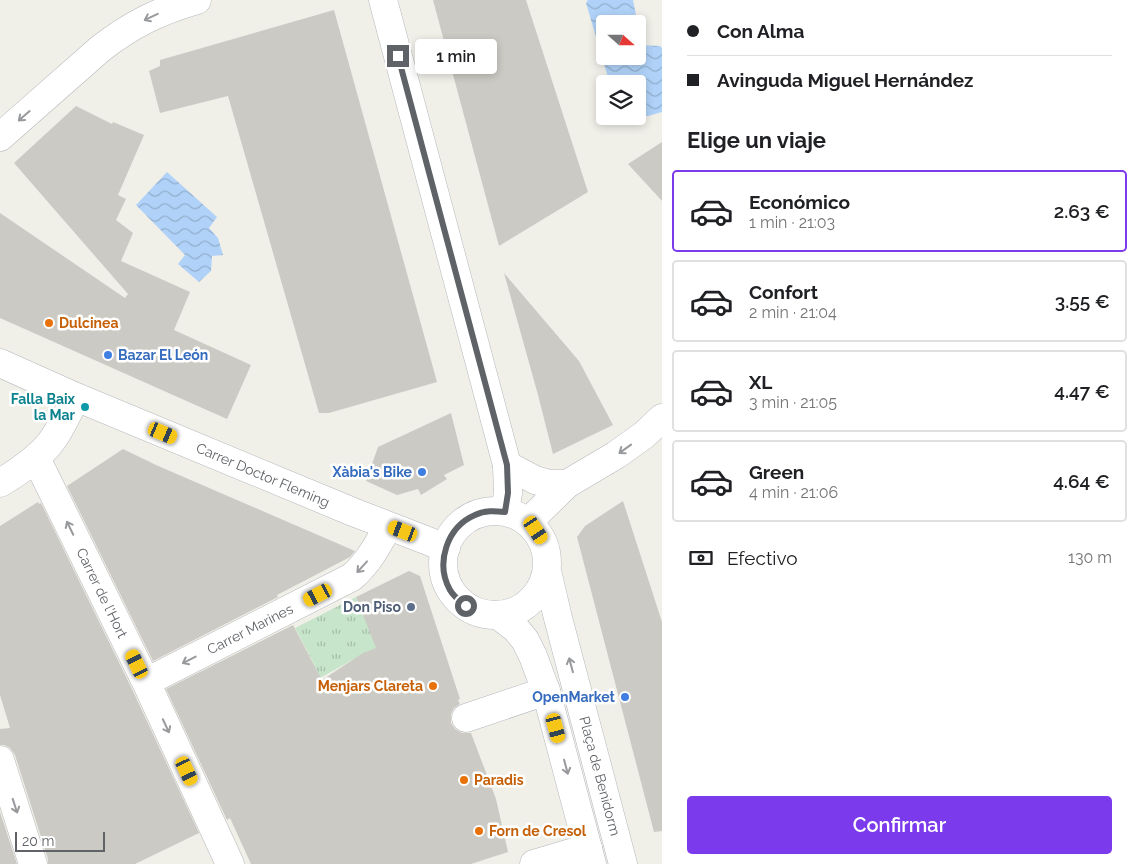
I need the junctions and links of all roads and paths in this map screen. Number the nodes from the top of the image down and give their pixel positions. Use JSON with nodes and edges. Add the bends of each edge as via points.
{"nodes":[{"id":1,"x":197,"y":0,"type":"edge"},
{"id":2,"x":383,"y":0,"type":"edge"},
{"id":3,"x":0,"y":137,"type":"edge"},
{"id":4,"x":0,"y":363,"type":"edge"},
{"id":5,"x":76,"y":397,"type":"junction"},
{"id":6,"x":662,"y":418,"type":"edge"},
{"id":7,"x":36,"y":458,"type":"junction"},
{"id":8,"x":507,"y":465,"type":"junction"},
{"id":9,"x":0,"y":483,"type":"edge"},
{"id":10,"x":567,"y":484,"type":"junction"},
{"id":11,"x":517,"y":517,"type":"junction"},
{"id":12,"x":388,"y":526,"type":"junction"},
{"id":13,"x":446,"y":548,"type":"junction"},
{"id":14,"x":547,"y":571,"type":"junction"},
{"id":15,"x":498,"y":615,"type":"junction"},
{"id":16,"x":146,"y":682,"type":"junction"},
{"id":17,"x":546,"y":691,"type":"junction"},
{"id":18,"x":466,"y":718,"type":"dead end"},
{"id":19,"x":0,"y":760,"type":"edge"},
{"id":20,"x":590,"y":856,"type":"edge"},
{"id":21,"x":34,"y":864,"type":"edge"},
{"id":22,"x":230,"y":864,"type":"edge"},
{"id":23,"x":534,"y":864,"type":"edge"},
{"id":24,"x":623,"y":864,"type":"edge"}],
"edges":[{"from":1,"to":3,"type":"street","one_way":true,"via":[[132,26],[93,55]]},
{"from":2,"to":8,"type":"street"},
{"from":4,"to":5,"type":"street","name":"Carrer Doctor Fleming"},
{"from":5,"to":7,"type":"street","via":[[53,440]]},
{"from":5,"to":12,"type":"street","name":"Carrer Doctor Fleming"},
{"from":6,"to":10,"type":"street","one_way":true,"via":[[616,455]]},
{"from":7,"to":9,"type":"street"},
{"from":16,"to":7,"type":"street","name":"Carrer de l'Hort","one_way":true},
{"from":8,"to":10,"type":"street","via":[[534,480]]},
{"from":8,"to":11,"type":"street","via":[[508,493]]},
{"from":10,"to":11,"type":"street"},
{"from":11,"to":13,"type":"street","via":[[490,511],[476,514],[462,522]]},
{"from":11,"to":14,"type":"street","via":[[536,530],[542,539],[548,560]]},
{"from":12,"to":13,"type":"street","name":"Carrer Doctor Fleming"},
{"from":12,"to":16,"type":"street","name":"Carrer Marines","one_way":true,"via":[[362,569],[352,577]]},
{"from":13,"to":15,"type":"street","via":[[444,564],[451,590],[476,612]]},
{"from":14,"to":15,"type":"street","via":[[536,597],[525,606]]},
{"from":24,"to":14,"type":"street","name":"Plaça de Benidorm","one_way":true},
{"from":15,"to":17,"type":"street","via":[[525,640]]},
{"from":16,"to":22,"type":"street","name":"Carrer de l'Hort","one_way":true},
{"from":17,"to":18,"type":"street"},
{"from":17,"to":20,"type":"street","one_way":true},
{"from":19,"to":21,"type":"street","one_way":true},
{"from":20,"to":23,"type":"street"}]}
